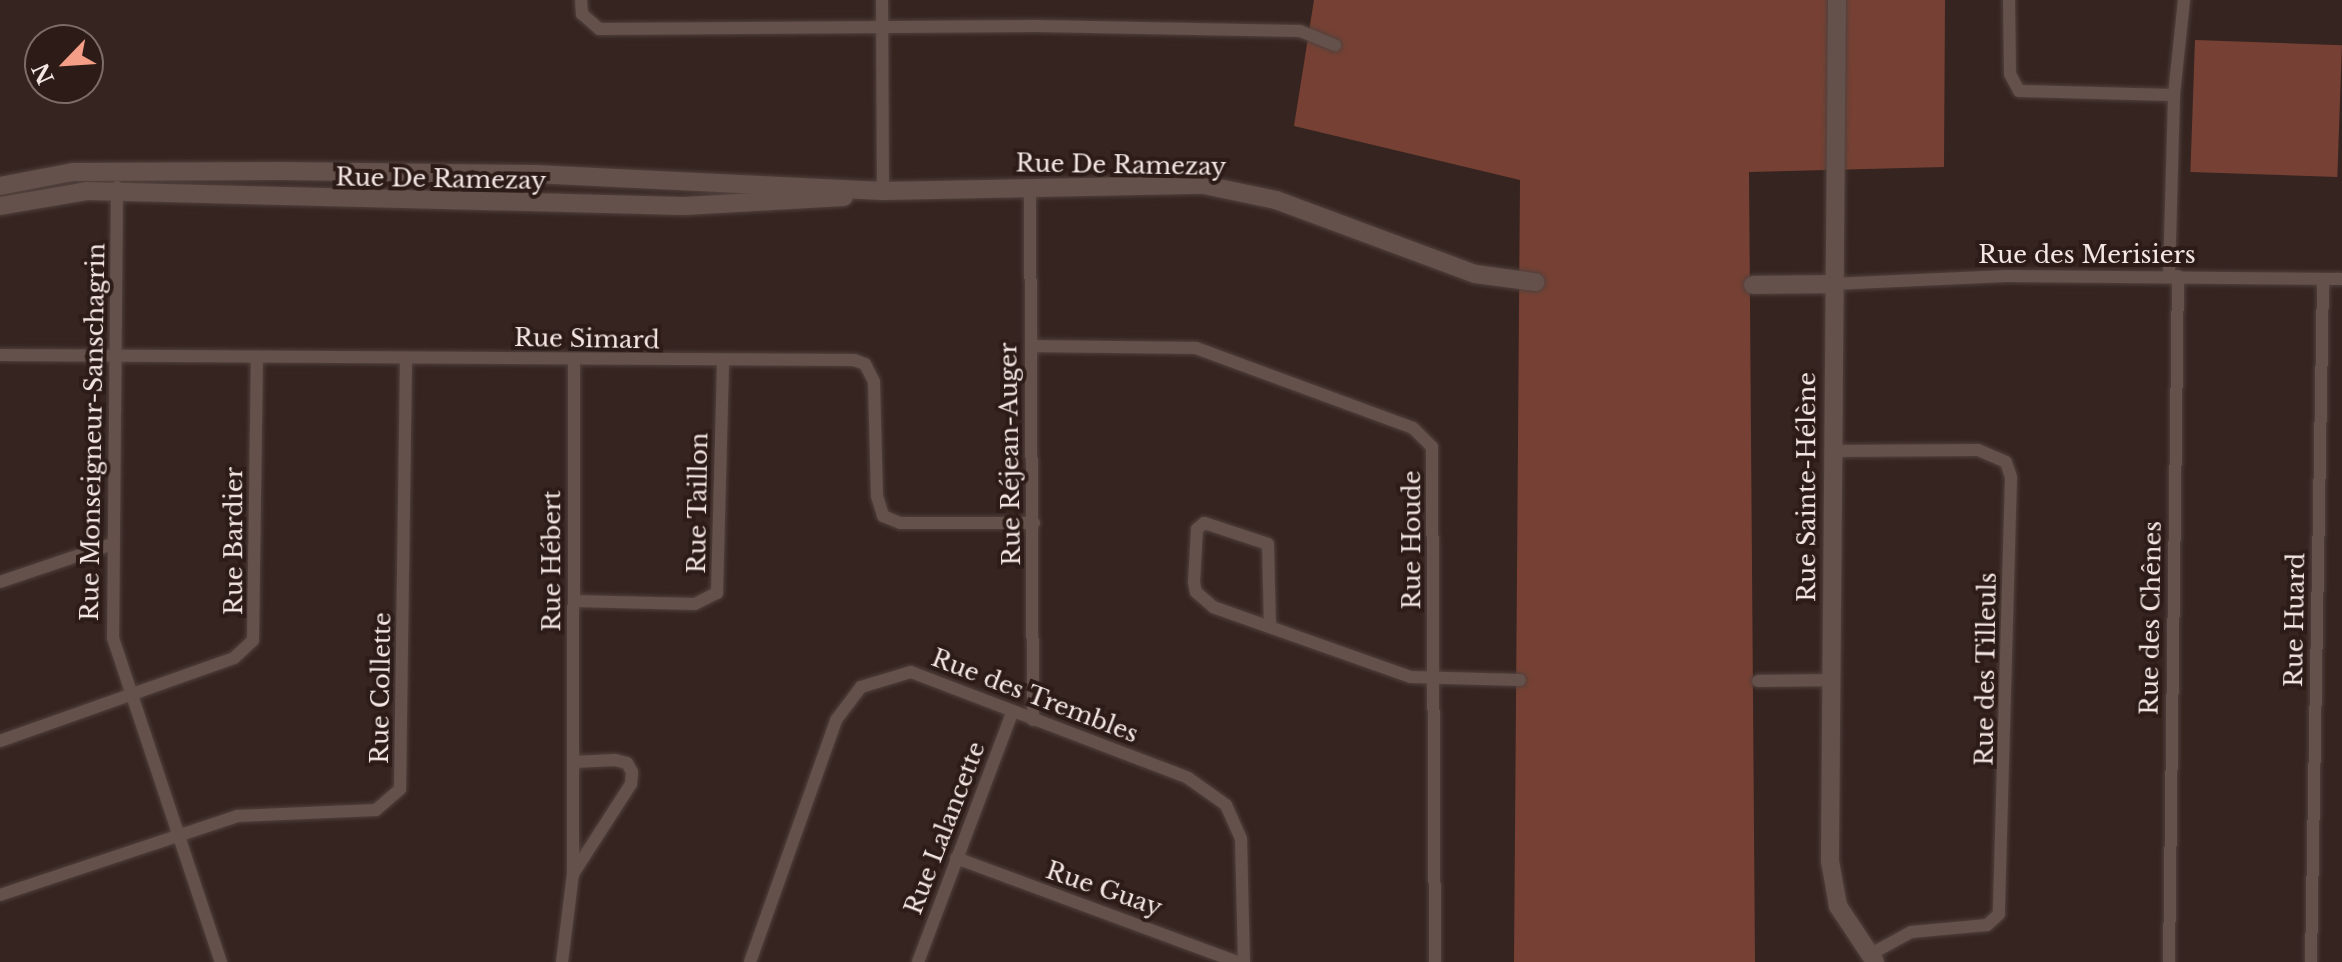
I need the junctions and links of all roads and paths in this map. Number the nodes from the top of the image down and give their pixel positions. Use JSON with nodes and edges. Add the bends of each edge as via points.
{"nodes":[{"id":1,"x":581,"y":0,"type":"edge"},
{"id":2,"x":882,"y":0,"type":"edge"},
{"id":3,"x":1837,"y":0,"type":"edge"},
{"id":4,"x":2009,"y":0,"type":"edge"},
{"id":5,"x":2184,"y":0,"type":"edge"},
{"id":6,"x":882,"y":27,"type":"junction"},
{"id":7,"x":1335,"y":45,"type":"dead end"},
{"id":8,"x":2174,"y":95,"type":"junction"},
{"id":9,"x":347,"y":172,"type":"junction"},
{"id":10,"x":117,"y":173,"type":"junction"},
{"id":11,"x":560,"y":177,"type":"junction"},
{"id":12,"x":0,"y":186,"type":"edge"},
{"id":13,"x":1030,"y":187,"type":"junction"},
{"id":14,"x":883,"y":191,"type":"junction"},
{"id":15,"x":117,"y":193,"type":"junction"},
{"id":16,"x":349,"y":201,"type":"junction"},
{"id":17,"x":561,"y":205,"type":"junction"},
{"id":18,"x":0,"y":206,"type":"edge"},
{"id":19,"x":2174,"y":276,"type":"junction"},
{"id":20,"x":2323,"y":279,"type":"junction"},
{"id":21,"x":2342,"y":279,"type":"edge"},
{"id":22,"x":1535,"y":282,"type":"dead end"},
{"id":23,"x":1832,"y":284,"type":"junction"},
{"id":24,"x":1753,"y":285,"type":"dead end"},
{"id":25,"x":1031,"y":346,"type":"junction"},
{"id":26,"x":0,"y":355,"type":"edge"},
{"id":27,"x":112,"y":356,"type":"junction"},
{"id":28,"x":406,"y":358,"type":"junction"},
{"id":29,"x":257,"y":359,"type":"junction"},
{"id":30,"x":574,"y":361,"type":"junction"},
{"id":31,"x":723,"y":363,"type":"junction"},
{"id":32,"x":1833,"y":451,"type":"junction"},
{"id":33,"x":1034,"y":523,"type":"junction"},
{"id":34,"x":112,"y":544,"type":"junction"},
{"id":35,"x":0,"y":582,"type":"edge"},
{"id":36,"x":574,"y":601,"type":"junction"},
{"id":37,"x":1270,"y":627,"type":"junction"},
{"id":38,"x":1520,"y":680,"type":"dead end"},
{"id":39,"x":1830,"y":680,"type":"junction"},
{"id":40,"x":1432,"y":681,"type":"junction"},
{"id":41,"x":1758,"y":681,"type":"dead end"},
{"id":42,"x":128,"y":695,"type":"junction"},
{"id":43,"x":1013,"y":711,"type":"junction"},
{"id":44,"x":1033,"y":720,"type":"junction"},
{"id":45,"x":0,"y":741,"type":"edge"},
{"id":46,"x":574,"y":762,"type":"junction"},
{"id":47,"x":177,"y":836,"type":"junction"},
{"id":48,"x":956,"y":858,"type":"junction"},
{"id":49,"x":573,"y":874,"type":"junction"},
{"id":50,"x":0,"y":895,"type":"edge"},
{"id":51,"x":1872,"y":958,"type":"edge"},
{"id":52,"x":221,"y":962,"type":"edge"},
{"id":53,"x":562,"y":962,"type":"edge"},
{"id":54,"x":750,"y":962,"type":"edge"},
{"id":55,"x":918,"y":962,"type":"edge"},
{"id":56,"x":1237,"y":962,"type":"edge"},
{"id":57,"x":1244,"y":962,"type":"edge"},
{"id":58,"x":1435,"y":962,"type":"edge"},
{"id":59,"x":2169,"y":962,"type":"edge"},
{"id":60,"x":2311,"y":962,"type":"edge"}],
"edges":[{"from":1,"to":6,"type":"street","via":[[582,14],[599,29]]},
{"from":2,"to":6,"type":"street"},
{"from":3,"to":23,"type":"street","name":"Rue Sainte-Hélène"},
{"from":4,"to":8,"type":"street","via":[[2010,74],[2019,91]]},
{"from":5,"to":8,"type":"street","name":"Rue des Chênes"},
{"from":6,"to":7,"type":"street","via":[[1300,31]]},
{"from":6,"to":14,"type":"street"},
{"from":8,"to":19,"type":"street","name":"Rue des Chênes"},
{"from":9,"to":10,"type":"street","name":"Rue De Ramezay"},
{"from":9,"to":11,"type":"street","name":"Rue De Ramezay"},
{"from":9,"to":16,"type":"street"},
{"from":10,"to":12,"type":"street","name":"Rue De Ramezay","via":[[49,174]]},
{"from":10,"to":15,"type":"street","name":"Rue Monseigneur-Sanschagrin"},
{"from":11,"to":14,"type":"street","name":"Rue De Ramezay"},
{"from":11,"to":17,"type":"street"},
{"from":13,"to":14,"type":"street","name":"Rue De Ramezay"},
{"from":13,"to":22,"type":"street","name":"Rue De Ramezay","via":[[1204,185],[1238,190],[1475,274]]},
{"from":13,"to":25,"type":"street","name":"Rue Réjean-Auger"},
{"from":14,"to":17,"type":"street","name":"Rue De Ramezay","via":[[820,201]]},
{"from":15,"to":16,"type":"street","name":"Rue De Ramezay"},
{"from":15,"to":18,"type":"street","name":"Rue De Ramezay","via":[[69,192]]},
{"from":15,"to":27,"type":"street","name":"Rue Monseigneur-Sanschagrin"},
{"from":16,"to":17,"type":"street","name":"Rue De Ramezay"},
{"from":19,"to":20,"type":"street","name":"Rue des Merisiers"},
{"from":19,"to":23,"type":"street","name":"Rue des Merisiers"},
{"from":19,"to":59,"type":"street","name":"Rue des Chênes"},
{"from":20,"to":21,"type":"street","name":"Rue des Merisiers"},
{"from":20,"to":60,"type":"street","name":"Rue Huard"},
{"from":23,"to":24,"type":"street"},
{"from":23,"to":32,"type":"street","name":"Rue Sainte-Hélène"},
{"from":25,"to":33,"type":"street","name":"Rue Réjean-Auger"},
{"from":25,"to":40,"type":"street","name":"Rue Houde","via":[[1196,348],[1424,435],[1436,467]]},
{"from":26,"to":27,"type":"street","name":"Rue Simard"},
{"from":27,"to":29,"type":"street","name":"Rue Simard"},
{"from":27,"to":34,"type":"street","name":"Rue Monseigneur-Sanschagrin"},
{"from":28,"to":29,"type":"street","name":"Rue Simard"},
{"from":28,"to":30,"type":"street","name":"Rue Simard"},
{"from":28,"to":47,"type":"street","name":"Rue Collette","via":[[400,789],[376,810],[272,811]]},
{"from":29,"to":42,"type":"street","name":"Rue Bardier","via":[[253,640],[234,658]]},
{"from":30,"to":31,"type":"street","name":"Rue Simard"},
{"from":30,"to":36,"type":"street","name":"Rue Hébert"},
{"from":31,"to":33,"type":"street","name":"Rue Simard","via":[[865,364],[874,382],[877,496],[883,516],[900,523]]},
{"from":31,"to":36,"type":"street","name":"Rue Taillon","via":[[717,593],[695,604]]},
{"from":32,"to":39,"type":"street","name":"Rue Sainte-Hélène"},
{"from":32,"to":51,"type":"street","name":"Rue des Tilleuls","via":[[1978,450],[2006,462],[2011,477],[1999,914],[1987,925],[1911,932]]},
{"from":33,"to":44,"type":"street","name":"Rue Réjean-Auger"},
{"from":34,"to":35,"type":"street"},
{"from":34,"to":42,"type":"street","name":"Rue Monseigneur-Sanschagrin","via":[[113,638]]},
{"from":36,"to":46,"type":"street","name":"Rue Hébert"},
{"from":37,"to":37,"type":"street","via":[[1213,607],[1196,592],[1197,529],[1204,523],[1268,544]]},
{"from":37,"to":40,"type":"street"},
{"from":38,"to":40,"type":"street"},
{"from":39,"to":41,"type":"street"},
{"from":39,"to":51,"type":"street","name":"Rue Sainte-Hélène","via":[[1833,889],[1852,933]]},
{"from":40,"to":58,"type":"street","name":"Rue Houde"},
{"from":42,"to":45,"type":"street","name":"Rue Bardier"},
{"from":42,"to":47,"type":"street","name":"Rue Monseigneur-Sanschagrin"},
{"from":43,"to":44,"type":"street","name":"Rue des Trembles"},
{"from":43,"to":48,"type":"street","name":"Rue Lalancette"},
{"from":43,"to":54,"type":"street","name":"Rue des Trembles","via":[[911,672],[861,687],[836,720]]},
{"from":44,"to":57,"type":"street","name":"Rue des Trembles","via":[[1188,778],[1226,805],[1241,839]]},
{"from":46,"to":49,"type":"street","name":"Rue Hébert"},
{"from":46,"to":49,"type":"street","name":"Rue Hébert","via":[[615,760],[627,763],[632,772],[631,784]]},
{"from":47,"to":50,"type":"street","name":"Rue Collette"},
{"from":47,"to":52,"type":"street","name":"Rue Monseigneur-Sanschagrin"},
{"from":48,"to":55,"type":"street","name":"Rue Lalancette"},
{"from":48,"to":56,"type":"street","name":"Rue Guay"},
{"from":49,"to":53,"type":"street","name":"Rue Hébert"}]}
